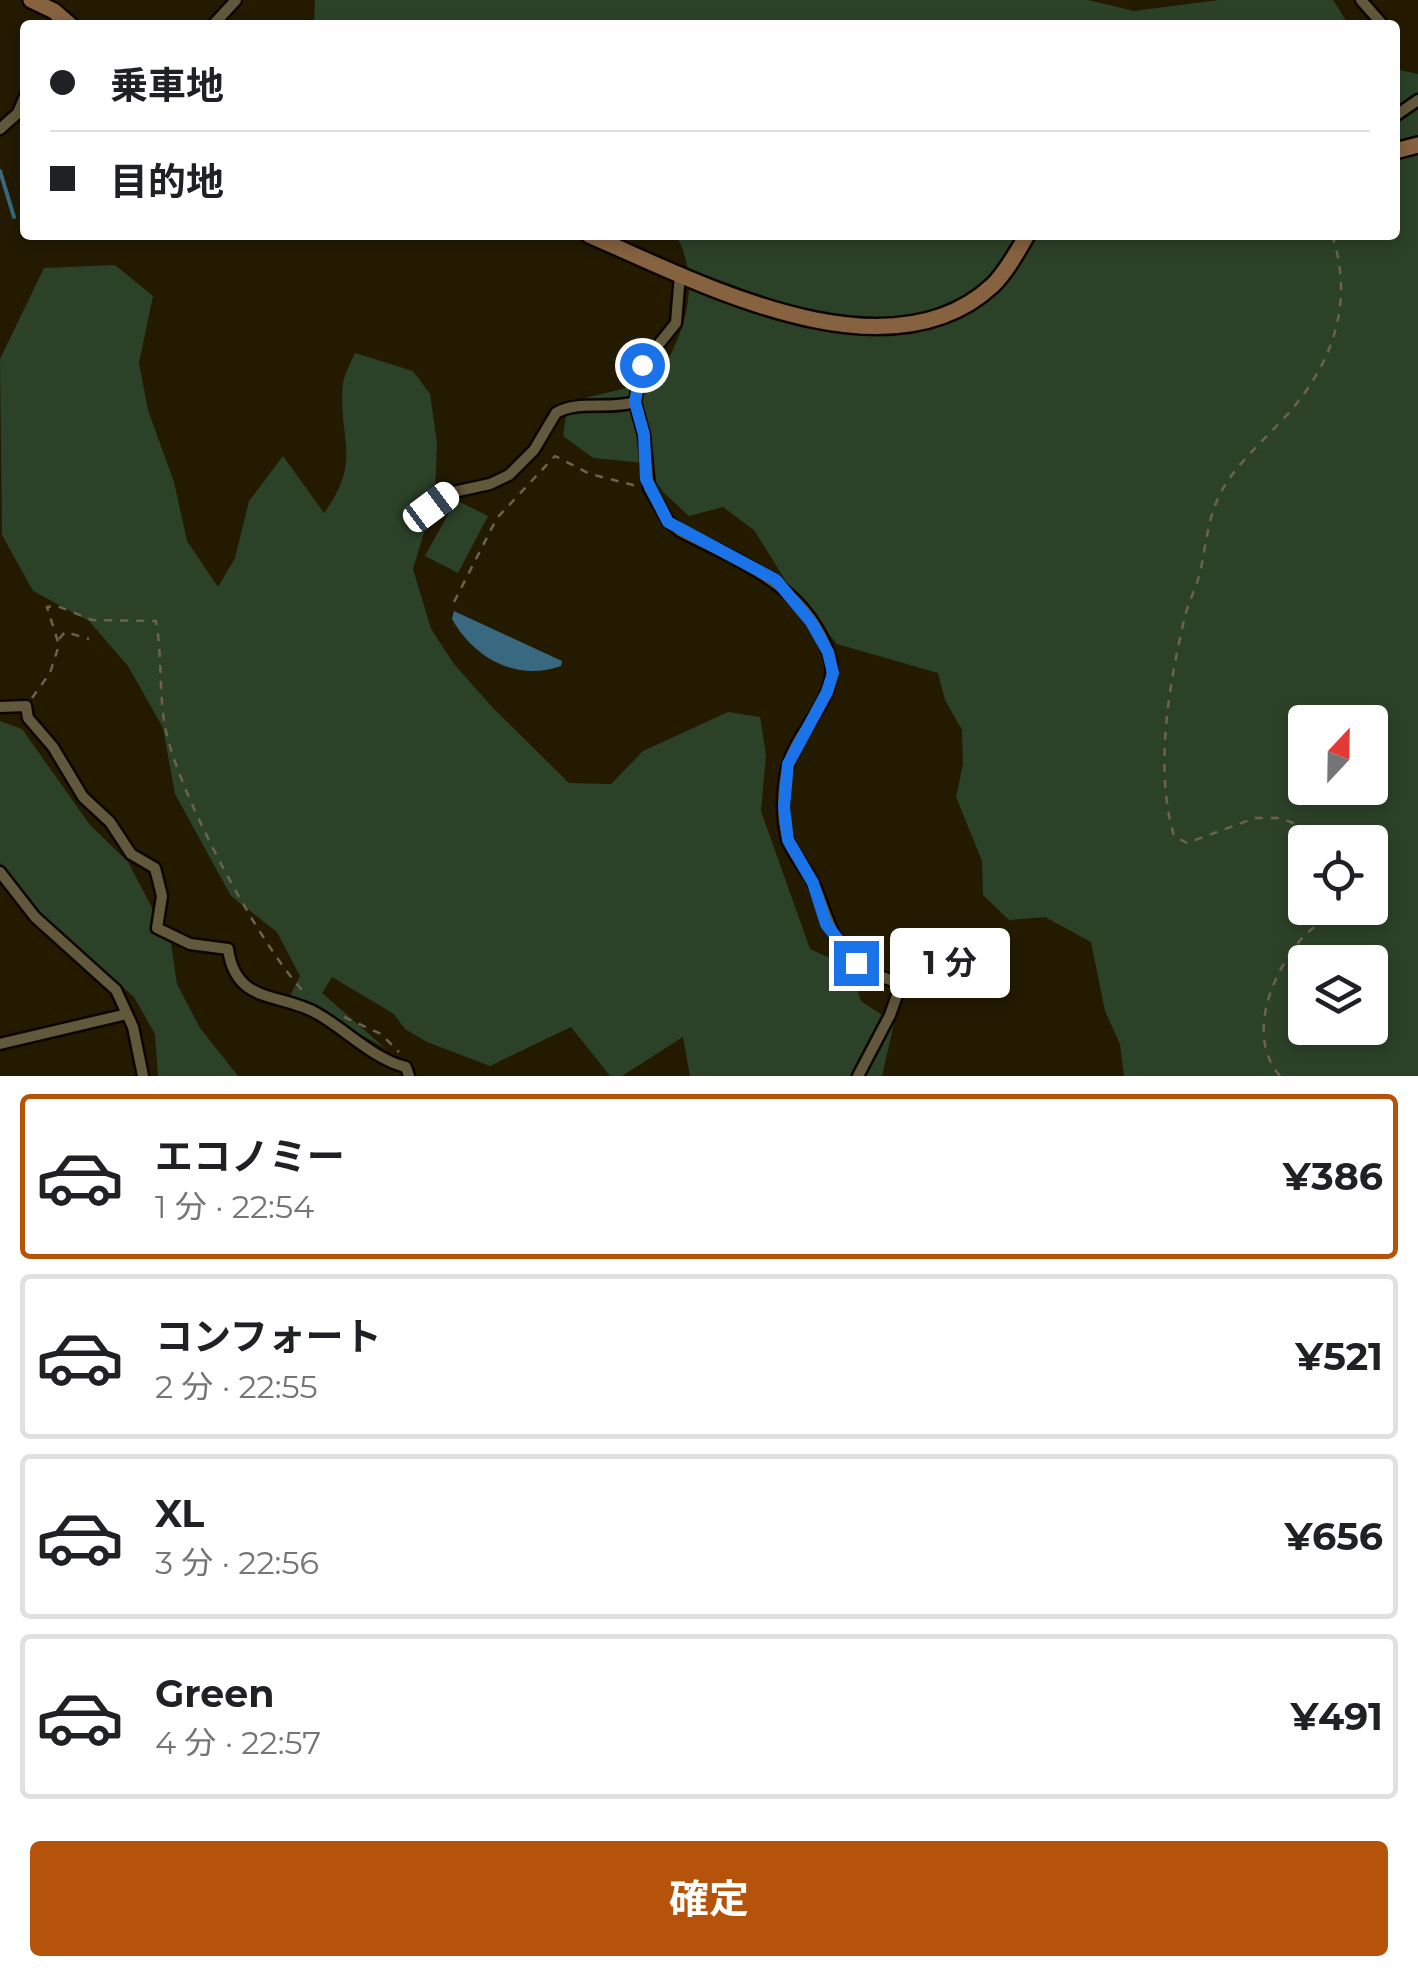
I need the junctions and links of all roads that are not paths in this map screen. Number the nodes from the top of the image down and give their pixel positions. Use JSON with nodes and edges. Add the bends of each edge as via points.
{"nodes":[{"id":1,"x":31,"y":0,"type":"edge"},
{"id":2,"x":236,"y":0,"type":"edge"},
{"id":3,"x":1361,"y":0,"type":"edge"},
{"id":4,"x":62,"y":20,"type":"edge"},
{"id":5,"x":218,"y":20,"type":"edge"},
{"id":6,"x":1379,"y":20,"type":"edge"},
{"id":7,"x":20,"y":108,"type":"edge"},
{"id":8,"x":1,"y":128,"type":"edge"},
{"id":9,"x":601,"y":240,"type":"edge"},
{"id":10,"x":1024,"y":240,"type":"edge"},
{"id":11,"x":680,"y":274,"type":"junction"},
{"id":12,"x":635,"y":402,"type":"junction"},
{"id":13,"x":414,"y":520,"type":"dead end"},
{"id":14,"x":0,"y":707,"type":"edge"},
{"id":15,"x":0,"y":872,"type":"edge"},
{"id":16,"x":127,"y":1014,"type":"junction"},
{"id":17,"x":0,"y":1044,"type":"edge"},
{"id":18,"x":407,"y":1072,"type":"edge"},
{"id":19,"x":143,"y":1076,"type":"edge"},
{"id":20,"x":858,"y":1076,"type":"edge"}],
"edges":[{"from":1,"to":4,"type":"main road"},
{"from":2,"to":5,"type":"street"},
{"from":3,"to":6,"type":"street"},
{"from":7,"to":8,"type":"street"},
{"from":9,"to":11,"type":"main road"},
{"from":10,"to":11,"type":"main road","via":[[978,297],[912,322],[857,324],[788,315]]},
{"from":11,"to":12,"type":"street","via":[[676,323],[642,365]]},
{"from":12,"to":13,"type":"street","via":[[556,412],[509,475],[449,493]]},
{"from":12,"to":20,"type":"street","via":[[648,488],[668,522],[776,580],[828,652],[833,673],[788,764],[784,807],[788,840],[813,883],[826,924],[856,963],[901,984]]},
{"from":14,"to":18,"type":"street","via":[[26,706],[78,792],[132,854],[154,868],[162,896],[157,928],[190,944],[228,950],[230,967],[256,992],[318,1014]]},
{"from":15,"to":16,"type":"street","via":[[35,917],[116,990]]},
{"from":16,"to":17,"type":"street"},
{"from":16,"to":19,"type":"street"}]}
